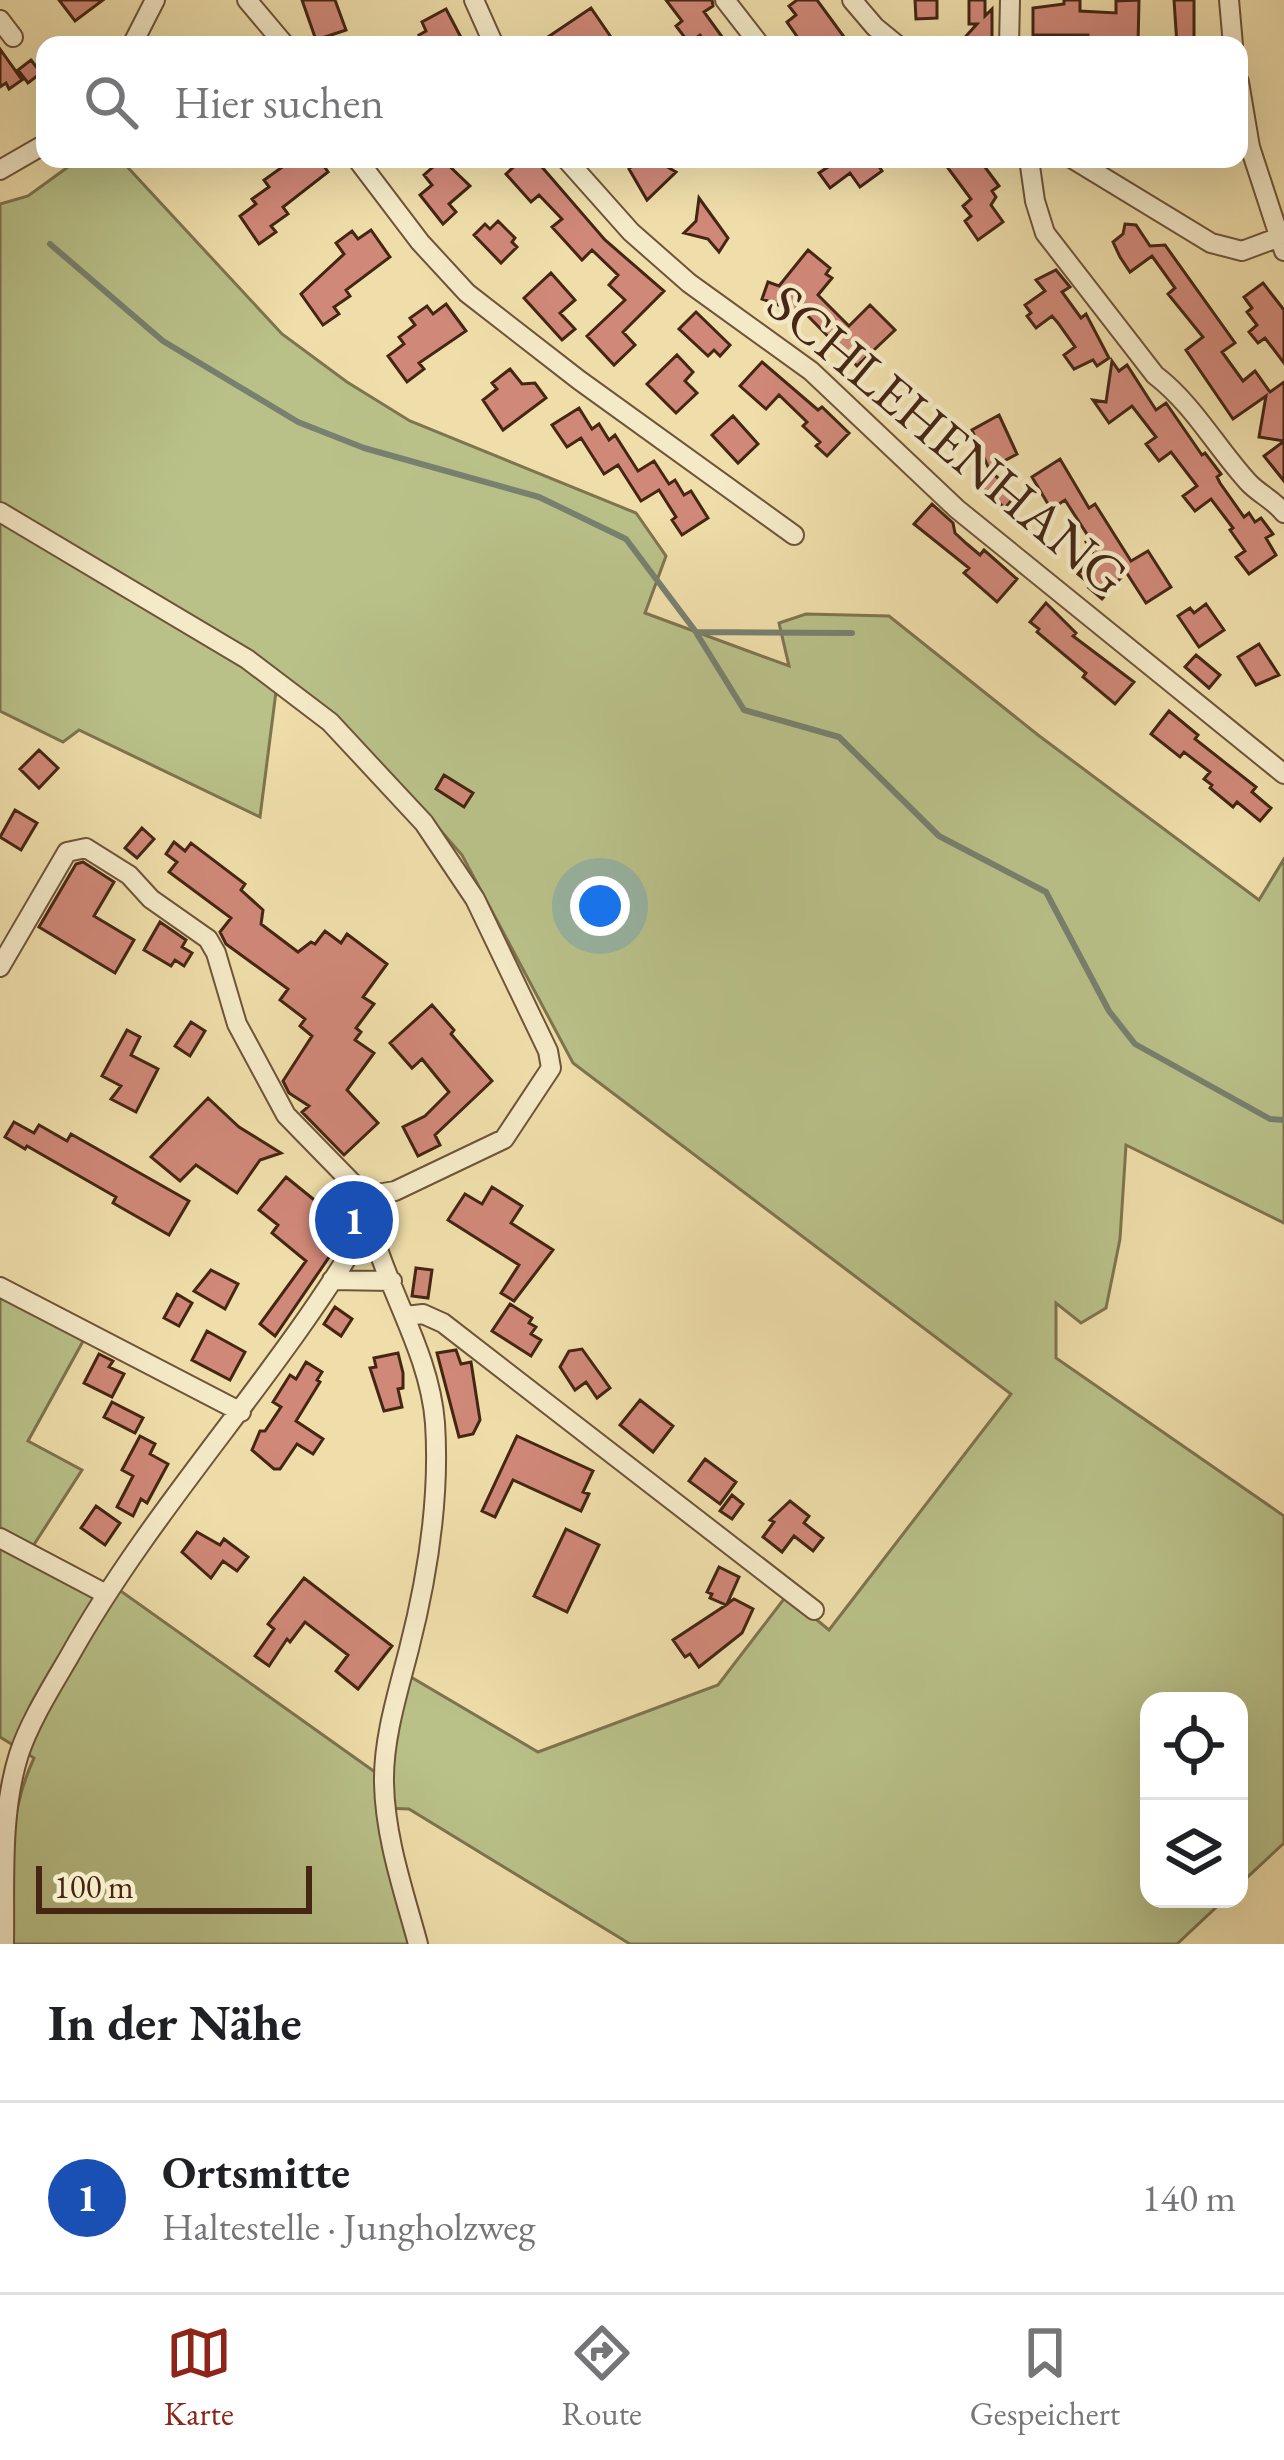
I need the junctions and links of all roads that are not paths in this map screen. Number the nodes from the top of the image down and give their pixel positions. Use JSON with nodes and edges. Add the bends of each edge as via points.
{"nodes":[{"id":1,"x":155,"y":0,"type":"edge"},
{"id":2,"x":247,"y":0,"type":"edge"},
{"id":3,"x":474,"y":0,"type":"edge"},
{"id":4,"x":725,"y":0,"type":"edge"},
{"id":5,"x":852,"y":0,"type":"edge"},
{"id":6,"x":1010,"y":0,"type":"edge"},
{"id":7,"x":1229,"y":0,"type":"edge"},
{"id":8,"x":0,"y":20,"type":"edge"},
{"id":9,"x":136,"y":36,"type":"edge"},
{"id":10,"x":277,"y":36,"type":"edge"},
{"id":11,"x":490,"y":36,"type":"edge"},
{"id":12,"x":753,"y":36,"type":"edge"},
{"id":13,"x":887,"y":36,"type":"edge"},
{"id":14,"x":1009,"y":36,"type":"edge"},
{"id":15,"x":1232,"y":36,"type":"edge"},
{"id":16,"x":13,"y":37,"type":"dead end"},
{"id":17,"x":1248,"y":135,"type":"edge"},
{"id":18,"x":36,"y":149,"type":"edge"},
{"id":19,"x":364,"y":168,"type":"edge"},
{"id":20,"x":574,"y":168,"type":"edge"},
{"id":21,"x":1030,"y":168,"type":"edge"},
{"id":22,"x":1088,"y":168,"type":"edge"},
{"id":23,"x":0,"y":170,"type":"edge"},
{"id":24,"x":1280,"y":245,"type":"edge"},
{"id":25,"x":0,"y":512,"type":"edge"},
{"id":26,"x":1284,"y":513,"type":"edge"},
{"id":27,"x":794,"y":535,"type":"dead end"},
{"id":28,"x":1284,"y":774,"type":"edge"},
{"id":29,"x":0,"y":967,"type":"edge"},
{"id":30,"x":364,"y":1196,"type":"junction"},
{"id":31,"x":368,"y":1223,"type":"junction"},
{"id":32,"x":332,"y":1280,"type":"junction"},
{"id":33,"x":392,"y":1281,"type":"junction"},
{"id":34,"x":0,"y":1287,"type":"edge"},
{"id":35,"x":406,"y":1316,"type":"junction"},
{"id":36,"x":242,"y":1412,"type":"junction"},
{"id":37,"x":0,"y":1538,"type":"edge"},
{"id":38,"x":104,"y":1594,"type":"junction"},
{"id":39,"x":814,"y":1610,"type":"dead end"},
{"id":40,"x":4,"y":1944,"type":"edge"},
{"id":41,"x":418,"y":1944,"type":"edge"}],
"edges":[{"from":1,"to":9,"type":"street"},
{"from":2,"to":10,"type":"street"},
{"from":3,"to":11,"type":"street"},
{"from":4,"to":12,"type":"street"},
{"from":5,"to":13,"type":"street"},
{"from":6,"to":14,"type":"street"},
{"from":7,"to":15,"type":"street"},
{"from":8,"to":16,"type":"street"},
{"from":17,"to":24,"type":"street"},
{"from":18,"to":23,"type":"street"},
{"from":19,"to":27,"type":"street","via":[[467,293]]},
{"from":20,"to":28,"type":"street","name":"SCHLEHENHANG","via":[[660,258],[812,371],[957,509]]},
{"from":21,"to":26,"type":"street","via":[[1045,233],[1155,375]]},
{"from":22,"to":24,"type":"street","via":[[1211,243],[1242,251]]},
{"from":25,"to":30,"type":"street","via":[[247,659],[330,722],[424,823],[475,899],[551,1068],[504,1139],[395,1191]]},
{"from":29,"to":30,"type":"street","via":[[67,852],[86,848],[208,939],[237,1024],[286,1114]]},
{"from":30,"to":31,"type":"street"},
{"from":31,"to":32,"type":"street"},
{"from":31,"to":33,"type":"street"},
{"from":32,"to":33,"type":"street"},
{"from":32,"to":36,"type":"street"},
{"from":33,"to":35,"type":"street"},
{"from":34,"to":36,"type":"street"},
{"from":35,"to":39,"type":"street","via":[[443,1323]]},
{"from":35,"to":41,"type":"street","via":[[435,1419],[434,1531],[384,1781]]},
{"from":36,"to":38,"type":"street"},
{"from":37,"to":38,"type":"street"},
{"from":38,"to":40,"type":"street","via":[[20,1753],[5,1830]]}]}
